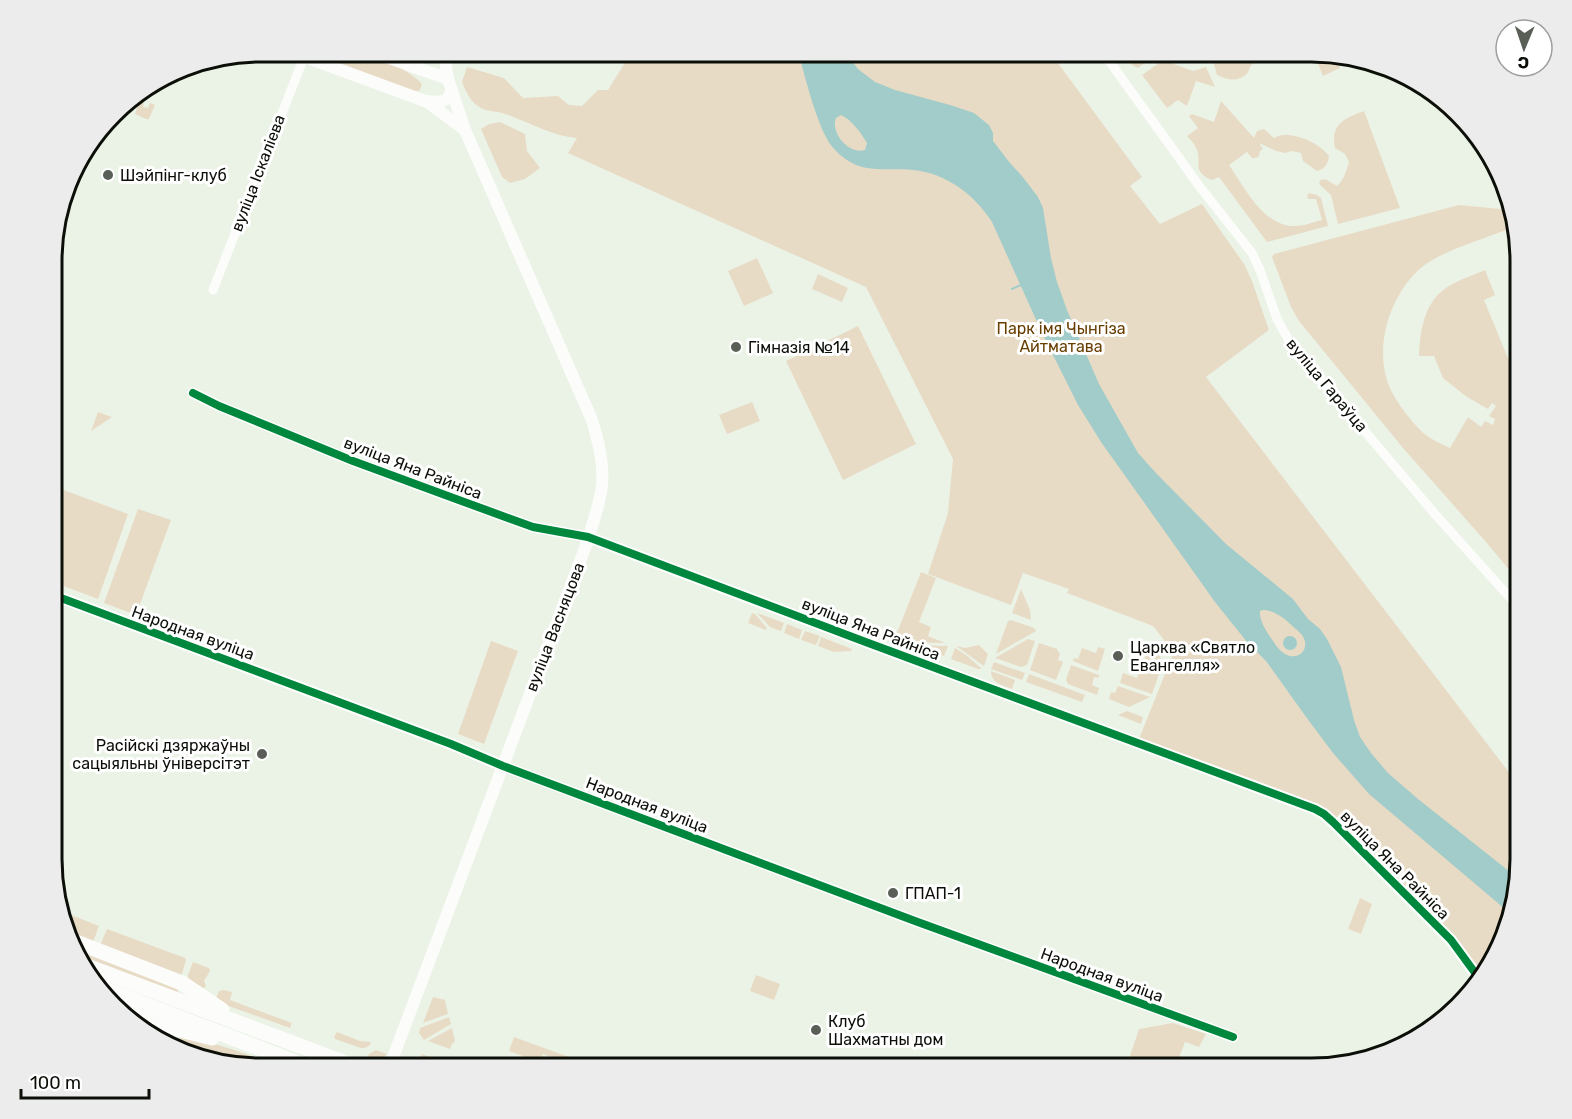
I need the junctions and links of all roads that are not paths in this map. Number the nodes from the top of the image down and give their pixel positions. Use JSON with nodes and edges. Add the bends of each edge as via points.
{"nodes":[{"id":1,"x":302,"y":62,"type":"edge"},
{"id":2,"x":318,"y":62,"type":"edge"},
{"id":3,"x":395,"y":62,"type":"edge"},
{"id":4,"x":446,"y":62,"type":"edge"},
{"id":5,"x":1110,"y":62,"type":"edge"},
{"id":6,"x":449,"y":85,"type":"junction"},
{"id":7,"x":426,"y":101,"type":"junction"},
{"id":8,"x":465,"y":130,"type":"junction"},
{"id":9,"x":213,"y":290,"type":"dead end"},
{"id":10,"x":193,"y":393,"type":"dead end"},
{"id":11,"x":588,"y":537,"type":"junction"},
{"id":12,"x":62,"y":598,"type":"edge"},
{"id":13,"x":1510,"y":598,"type":"edge"},
{"id":14,"x":503,"y":766,"type":"junction"},
{"id":15,"x":81,"y":944,"type":"edge"},
{"id":16,"x":95,"y":969,"type":"edge"},
{"id":17,"x":1474,"y":973,"type":"edge"},
{"id":18,"x":114,"y":992,"type":"edge"},
{"id":19,"x":142,"y":1019,"type":"edge"},
{"id":20,"x":236,"y":1021,"type":"junction"},
{"id":21,"x":1233,"y":1037,"type":"dead end"},
{"id":22,"x":241,"y":1041,"type":"junction"},
{"id":23,"x":283,"y":1057,"type":"edge"},
{"id":24,"x":330,"y":1057,"type":"edge"},
{"id":25,"x":393,"y":1057,"type":"edge"}],
"edges":[{"from":1,"to":9,"type":"street","name":"вуліца Іскаліева"},
{"from":2,"to":7,"type":"street"},
{"from":3,"to":6,"type":"street"},
{"from":4,"to":6,"type":"street","name":"вуліца Васняцова"},
{"from":5,"to":13,"type":"street","name":"вуліца Гараўца","via":[[1251,253],[1283,332]]},
{"from":6,"to":7,"type":"street","via":[[446,100]]},
{"from":6,"to":8,"type":"street","name":"вуліца Васняцова"},
{"from":7,"to":8,"type":"street"},
{"from":8,"to":11,"type":"street","name":"вуліца Васняцова","via":[[592,420],[601,458],[602,485]]},
{"from":10,"to":11,"type":"street","name":"вуліца Яна Райніса","via":[[343,457],[456,499],[533,527]]},
{"from":11,"to":14,"type":"street","name":"вуліца Васняцова"},
{"from":11,"to":17,"type":"street","name":"вуліца Яна Райніса","via":[[1315,809],[1333,822],[1451,940]]},
{"from":12,"to":14,"type":"street","name":"Народная вуліца"},
{"from":14,"to":21,"type":"street","name":"Народная вуліца"},
{"from":14,"to":25,"type":"street","name":"вуліца Васняцова"},
{"from":15,"to":20,"type":"main road","via":[[182,983]]},
{"from":16,"to":20,"type":"main road"},
{"from":18,"to":22,"type":"main road"},
{"from":19,"to":22,"type":"main road","via":[[188,1033]]},
{"from":20,"to":24,"type":"main road"},
{"from":22,"to":23,"type":"main road"}]}
